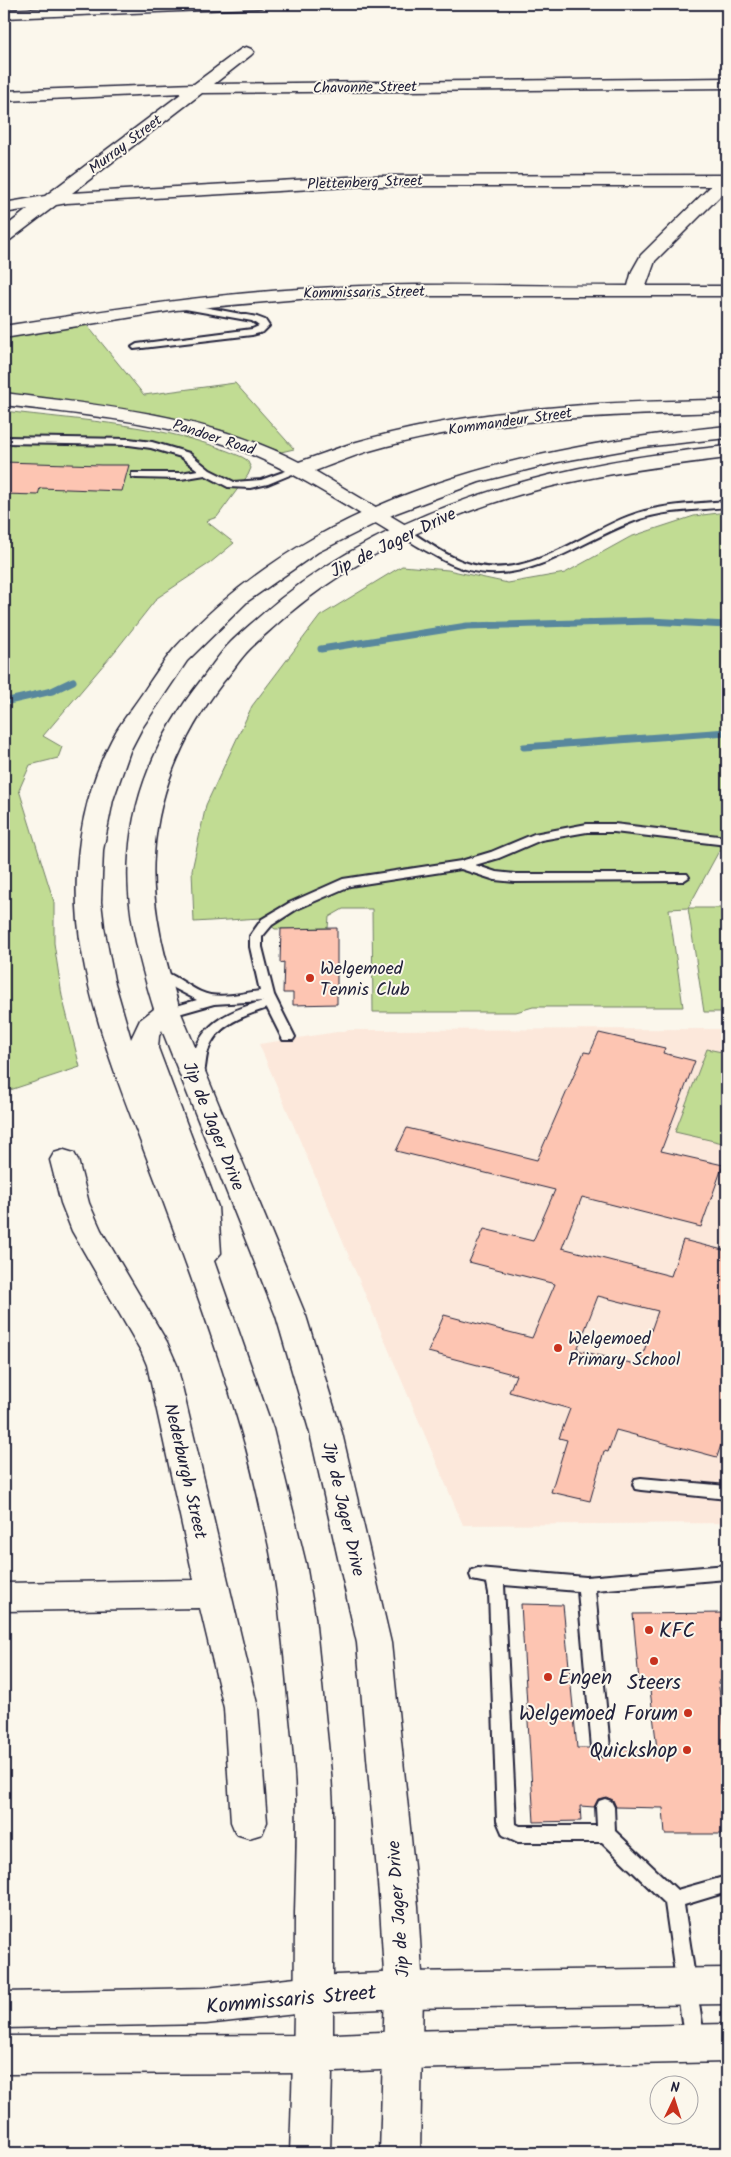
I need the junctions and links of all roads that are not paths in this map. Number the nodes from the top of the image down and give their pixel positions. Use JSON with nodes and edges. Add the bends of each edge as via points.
{"nodes":[{"id":1,"x":257,"y":4,"type":"edge"},
{"id":2,"x":4,"y":14,"type":"edge"},
{"id":3,"x":246,"y":52,"type":"dead end"},
{"id":4,"x":727,"y":83,"type":"edge"},
{"id":5,"x":198,"y":89,"type":"junction"},
{"id":6,"x":4,"y":96,"type":"edge"},
{"id":7,"x":727,"y":181,"type":"edge"},
{"id":8,"x":51,"y":200,"type":"junction"},
{"id":9,"x":4,"y":208,"type":"edge"},
{"id":10,"x":4,"y":236,"type":"edge"},
{"id":11,"x":636,"y":291,"type":"junction"},
{"id":12,"x":727,"y":291,"type":"edge"},
{"id":13,"x":176,"y":305,"type":"junction"},
{"id":14,"x":4,"y":332,"type":"edge"},
{"id":15,"x":138,"y":346,"type":"dead end"},
{"id":16,"x":4,"y":399,"type":"edge"},
{"id":17,"x":727,"y":406,"type":"edge"},
{"id":18,"x":727,"y":432,"type":"edge"},
{"id":19,"x":4,"y":440,"type":"edge"},
{"id":20,"x":727,"y":452,"type":"edge"},
{"id":21,"x":297,"y":470,"type":"junction"},
{"id":22,"x":206,"y":472,"type":"junction"},
{"id":23,"x":136,"y":474,"type":"dead end"},
{"id":24,"x":727,"y":504,"type":"edge"},
{"id":25,"x":375,"y":515,"type":"junction"},
{"id":26,"x":404,"y":532,"type":"junction"},
{"id":27,"x":727,"y":841,"type":"edge"},
{"id":28,"x":462,"y":865,"type":"junction"},
{"id":29,"x":683,"y":877,"type":"dead end"},
{"id":30,"x":156,"y":973,"type":"junction"},
{"id":31,"x":268,"y":999,"type":"junction"},
{"id":32,"x":214,"y":1000,"type":"junction"},
{"id":33,"x":168,"y":1013,"type":"junction"},
{"id":34,"x":288,"y":1037,"type":"dead end"},
{"id":35,"x":196,"y":1084,"type":"junction"},
{"id":36,"x":64,"y":1160,"type":"dead end"},
{"id":37,"x":209,"y":1287,"type":"junction"},
{"id":38,"x":641,"y":1484,"type":"dead end"},
{"id":39,"x":727,"y":1493,"type":"edge"},
{"id":40,"x":727,"y":1572,"type":"edge"},
{"id":41,"x":586,"y":1584,"type":"junction"},
{"id":42,"x":214,"y":1594,"type":"junction"},
{"id":43,"x":4,"y":1597,"type":"edge"},
{"id":44,"x":601,"y":1748,"type":"dead end"},
{"id":45,"x":605,"y":1807,"type":"dead end"},
{"id":46,"x":249,"y":1822,"type":"dead end"},
{"id":47,"x":606,"y":1834,"type":"junction"},
{"id":48,"x":727,"y":1884,"type":"edge"},
{"id":49,"x":674,"y":1900,"type":"junction"},
{"id":50,"x":686,"y":1986,"type":"junction"},
{"id":51,"x":727,"y":1986,"type":"edge"},
{"id":52,"x":404,"y":1990,"type":"junction"},
{"id":53,"x":314,"y":1994,"type":"junction"},
{"id":54,"x":4,"y":2010,"type":"edge"},
{"id":55,"x":711,"y":2043,"type":"edge"},
{"id":56,"x":403,"y":2050,"type":"junction"},
{"id":57,"x":313,"y":2054,"type":"junction"},
{"id":58,"x":4,"y":2055,"type":"edge"},
{"id":59,"x":310,"y":2153,"type":"edge"},
{"id":60,"x":400,"y":2153,"type":"edge"}],
"edges":[{"from":1,"to":2,"type":"street"},
{"from":3,"to":5,"type":"street","name":"Murray Street"},
{"from":4,"to":5,"type":"street","name":"Chavonne Street"},
{"from":5,"to":6,"type":"street","name":"Chavonne Street"},
{"from":5,"to":8,"type":"street","name":"Murray Street"},
{"from":7,"to":8,"type":"street","name":"Plettenberg Street","via":[[364,181]]},
{"from":7,"to":11,"type":"street","via":[[647,259]]},
{"from":8,"to":9,"type":"street","name":"Plettenberg Street"},
{"from":8,"to":10,"type":"street","name":"Murray Street"},
{"from":11,"to":12,"type":"street","name":"Kommissaris Street"},
{"from":11,"to":13,"type":"street","name":"Kommissaris Street","via":[[345,292]]},
{"from":13,"to":14,"type":"street","name":"Kommissaris Street"},
{"from":13,"to":15,"type":"lane","via":[[254,319],[264,326],[252,332]]},
{"from":16,"to":21,"type":"street","name":"Pandoer Road","via":[[159,420],[246,446]]},
{"from":17,"to":21,"type":"street","name":"Kommandeur Street","via":[[622,407],[477,423],[368,446]]},
{"from":18,"to":25,"type":"street","name":"Jip de Jager Drive","via":[[621,444],[539,460],[431,492]]},
{"from":19,"to":22,"type":"lane","via":[[152,445],[185,455]]},
{"from":20,"to":26,"type":"street","name":"Jip de Jager Drive","via":[[630,463],[552,480],[492,497]]},
{"from":21,"to":22,"type":"lane","via":[[250,485],[232,485]]},
{"from":21,"to":25,"type":"street","name":"Pandoer Road"},
{"from":22,"to":23,"type":"lane","via":[[181,476]]},
{"from":24,"to":26,"type":"lane","via":[[635,517],[544,563],[522,570],[480,570],[463,566]]},
{"from":25,"to":26,"type":"street","name":"Pandoer Road"},
{"from":25,"to":37,"type":"street","name":"Jip de Jager Drive","via":[[298,556],[251,588],[182,652],[140,709],[111,769],[98,808],[88,885],[90,924],[100,977],[123,1059]]},
{"from":26,"to":30,"type":"street","name":"Jip de Jager Drive","via":[[336,569],[284,605],[233,653],[206,685],[169,747],[155,784],[142,856],[144,908]]},
{"from":27,"to":28,"type":"lane","via":[[587,828],[538,837]]},
{"from":28,"to":29,"type":"lane","via":[[495,876],[515,878]]},
{"from":28,"to":31,"type":"lane","via":[[346,882],[293,906],[267,922],[256,936],[256,947]]},
{"from":30,"to":32,"type":"lane","via":[[197,996]]},
{"from":30,"to":33,"type":"street","name":"Jip de Jager Drive"},
{"from":31,"to":32,"type":"lane"},
{"from":31,"to":34,"type":"lane"},
{"from":31,"to":35,"type":"lane","via":[[225,1019],[214,1028],[202,1047]]},
{"from":32,"to":33,"type":"lane"},
{"from":33,"to":35,"type":"street","name":"Jip de Jager Drive"},
{"from":33,"to":37,"type":"street","via":[[150,1025],[143,1039],[144,1048],[203,1207]]},
{"from":35,"to":52,"type":"street","name":"Jip de Jager Drive","via":[[291,1316],[343,1502],[374,1643]]},
{"from":36,"to":42,"type":"street","name":"Nederburgh Street","via":[[75,1203],[87,1231],[162,1365]]},
{"from":37,"to":53,"type":"street","via":[[261,1444],[296,1599],[313,1778]]},
{"from":38,"to":39,"type":"lane"},
{"from":40,"to":41,"type":"lane"},
{"from":41,"to":44,"type":"lane"},
{"from":41,"to":47,"type":"lane","via":[[486,1576],[497,1594],[508,1830],[518,1834]]},
{"from":42,"to":43,"type":"street"},
{"from":42,"to":46,"type":"street","name":"Nederburgh Street","via":[[241,1708]]},
{"from":45,"to":47,"type":"lane"},
{"from":47,"to":49,"type":"lane"},
{"from":48,"to":49,"type":"lane"},
{"from":49,"to":50,"type":"lane"},
{"from":50,"to":51,"type":"street","name":"Kommissaris Street"},
{"from":50,"to":52,"type":"street","name":"Kommissaris Street"},
{"from":50,"to":55,"type":"lane"},
{"from":52,"to":53,"type":"street","name":"Kommissaris Street"},
{"from":52,"to":56,"type":"street","name":"Jip de Jager Drive"},
{"from":53,"to":54,"type":"street","name":"Kommissaris Street","via":[[206,2006]]},
{"from":53,"to":57,"type":"street"},
{"from":55,"to":56,"type":"street"},
{"from":56,"to":57,"type":"street"},
{"from":56,"to":60,"type":"street","name":"Jip de Jager Drive"},
{"from":57,"to":58,"type":"street"},
{"from":57,"to":59,"type":"street"}]}
